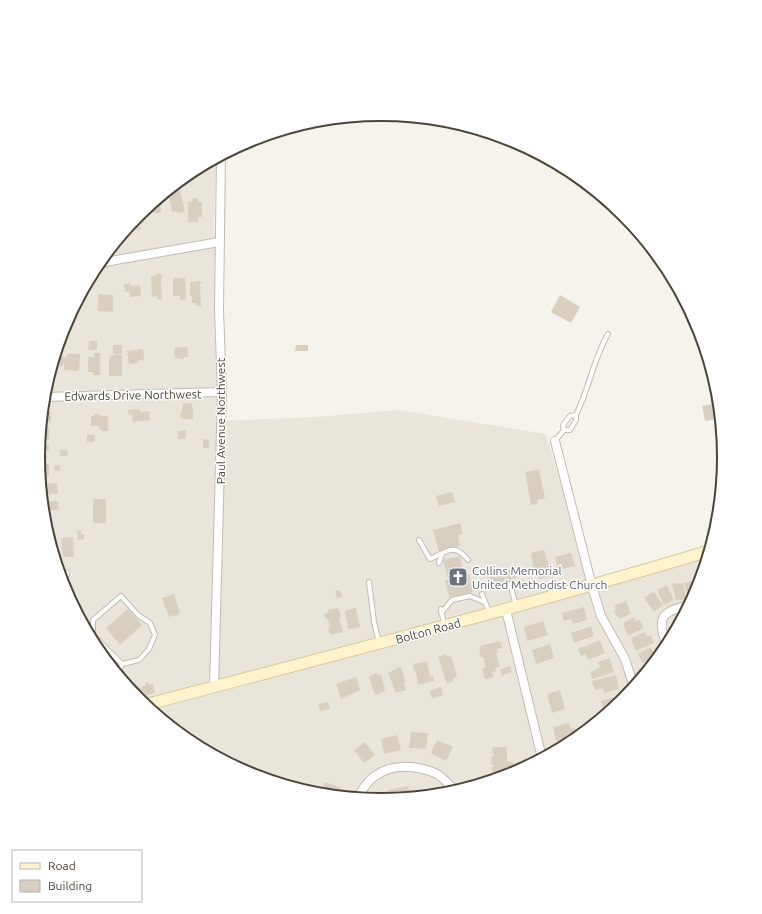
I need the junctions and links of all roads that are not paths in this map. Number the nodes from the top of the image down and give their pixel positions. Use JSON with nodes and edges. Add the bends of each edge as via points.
{"nodes":[{"id":1,"x":221,"y":162,"type":"edge"},
{"id":2,"x":219,"y":242,"type":"junction"},
{"id":3,"x":108,"y":260,"type":"edge"},
{"id":4,"x":608,"y":334,"type":"dead end"},
{"id":5,"x":222,"y":392,"type":"junction"},
{"id":6,"x":50,"y":397,"type":"edge"},
{"id":7,"x":576,"y":415,"type":"junction"},
{"id":8,"x":564,"y":430,"type":"junction"},
{"id":9,"x":555,"y":441,"type":"joint"},
{"id":10,"x":419,"y":540,"type":"dead end"},
{"id":11,"x":442,"y":554,"type":"junction"},
{"id":12,"x":703,"y":554,"type":"edge"},
{"id":13,"x":468,"y":560,"type":"dead end"},
{"id":14,"x":439,"y":563,"type":"dead end"},
{"id":15,"x":369,"y":582,"type":"dead end"},
{"id":16,"x":510,"y":584,"type":"dead end"},
{"id":17,"x":592,"y":586,"type":"junction"},
{"id":18,"x":482,"y":594,"type":"dead end"},
{"id":19,"x":484,"y":602,"type":"junction"},
{"id":20,"x":681,"y":608,"type":"edge"},
{"id":21,"x":511,"y":609,"type":"junction"},
{"id":22,"x":490,"y":614,"type":"junction"},
{"id":23,"x":445,"y":626,"type":"junction"},
{"id":24,"x":92,"y":628,"type":"edge"},
{"id":25,"x":665,"y":636,"type":"edge"},
{"id":26,"x":379,"y":644,"type":"junction"},
{"id":27,"x":104,"y":647,"type":"edge"},
{"id":28,"x":122,"y":664,"type":"junction"},
{"id":29,"x":120,"y":669,"type":"edge"},
{"id":30,"x":632,"y":681,"type":"edge"},
{"id":31,"x":214,"y":687,"type":"junction"},
{"id":32,"x":152,"y":703,"type":"edge"},
{"id":33,"x":541,"y":752,"type":"edge"},
{"id":34,"x":450,"y":786,"type":"edge"},
{"id":35,"x":361,"y":792,"type":"edge"}],
"edges":[{"from":1,"to":2,"type":"street","name":"Paul Avenue Northwest"},
{"from":2,"to":3,"type":"street"},
{"from":2,"to":5,"type":"street","name":"Paul Avenue Northwest"},
{"from":4,"to":7,"type":"lane"},
{"from":5,"to":6,"type":"street","name":"Edwards Drive Northwest"},
{"from":5,"to":31,"type":"street","name":"Paul Avenue Northwest"},
{"from":7,"to":8,"type":"lane","via":[[570,430]]},
{"from":7,"to":8,"type":"lane","via":[[566,420]]},
{"from":8,"to":9,"type":"lane"},
{"from":9,"to":17,"type":"street"},
{"from":10,"to":11,"type":"lane","via":[[430,559]]},
{"from":11,"to":13,"type":"lane","via":[[454,549],[462,552]]},
{"from":11,"to":14,"type":"lane"},
{"from":12,"to":17,"type":"street","name":"Bolton Road"},
{"from":15,"to":26,"type":"lane"},
{"from":16,"to":21,"type":"lane"},
{"from":17,"to":21,"type":"street","name":"Bolton Road"},
{"from":17,"to":30,"type":"street","via":[[601,616],[624,659]]},
{"from":18,"to":19,"type":"lane"},
{"from":19,"to":22,"type":"lane"},
{"from":19,"to":23,"type":"lane","via":[[470,596],[452,600],[441,611]]},
{"from":20,"to":25,"type":"street","via":[[666,613],[662,624]]},
{"from":21,"to":22,"type":"street","name":"Bolton Road"},
{"from":21,"to":33,"type":"street"},
{"from":22,"to":23,"type":"street","name":"Bolton Road"},
{"from":23,"to":26,"type":"street","name":"Bolton Road"},
{"from":24,"to":28,"type":"lane","via":[[93,620],[121,596],[138,615],[150,623],[155,635],[149,649],[139,660]]},
{"from":26,"to":31,"type":"street","name":"Bolton Road"},
{"from":27,"to":28,"type":"lane"},
{"from":28,"to":29,"type":"lane"},
{"from":31,"to":32,"type":"street","name":"Bolton Road"},
{"from":34,"to":35,"type":"street","via":[[438,775],[416,767],[397,767],[374,776]]}]}
